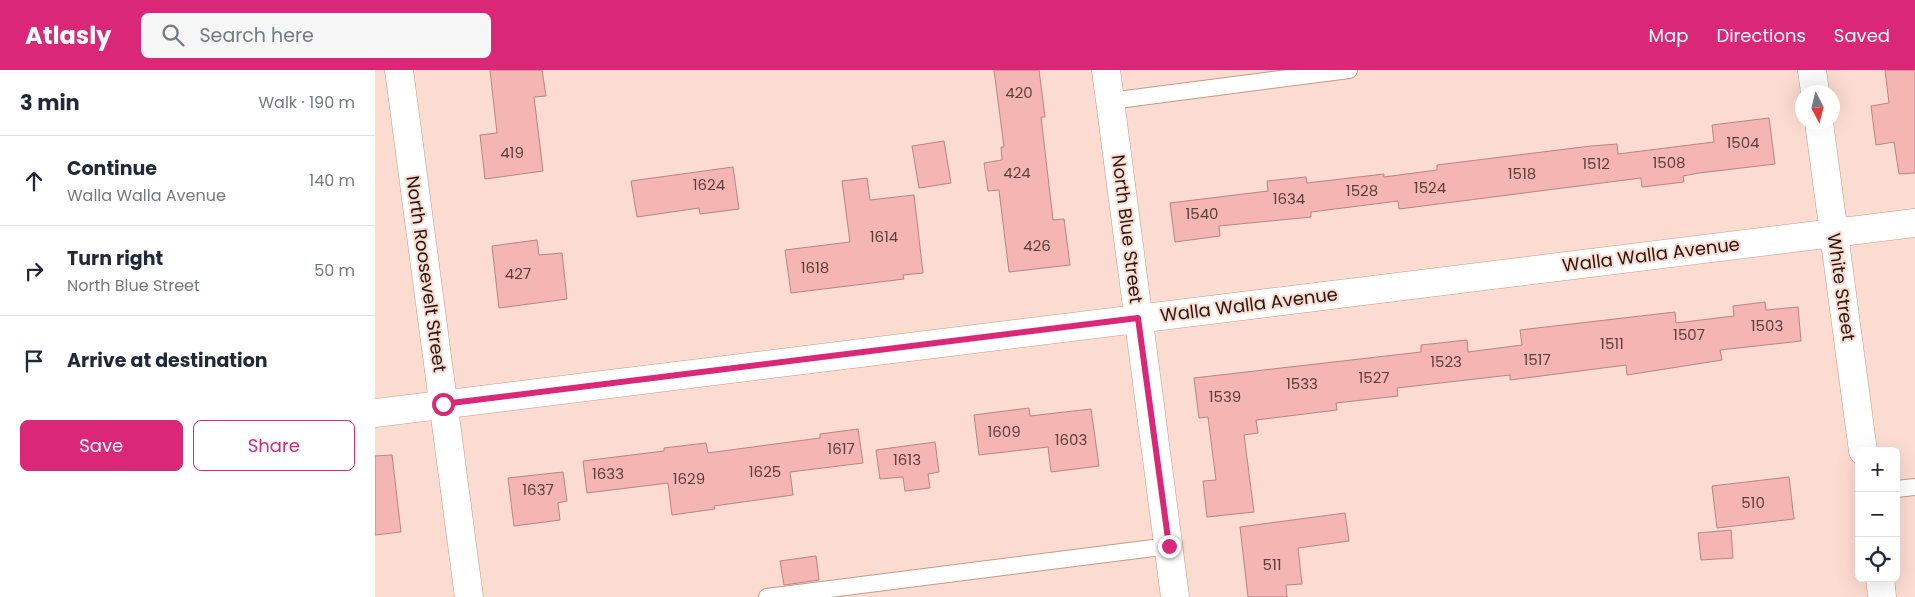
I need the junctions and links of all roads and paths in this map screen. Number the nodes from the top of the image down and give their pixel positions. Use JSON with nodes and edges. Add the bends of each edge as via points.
{"nodes":[{"id":1,"x":399,"y":70,"type":"edge"},
{"id":2,"x":1106,"y":70,"type":"edge"},
{"id":3,"x":1349,"y":70,"type":"edge"},
{"id":4,"x":1812,"y":70,"type":"edge"},
{"id":5,"x":1814,"y":85,"type":"edge"},
{"id":6,"x":1110,"y":100,"type":"junction"},
{"id":7,"x":1820,"y":130,"type":"edge"},
{"id":8,"x":1915,"y":223,"type":"edge"},
{"id":9,"x":1834,"y":233,"type":"junction"},
{"id":10,"x":1138,"y":318,"type":"junction"},
{"id":11,"x":443,"y":404,"type":"junction"},
{"id":12,"x":375,"y":413,"type":"edge"},
{"id":13,"x":1862,"y":447,"type":"edge"},
{"id":14,"x":1915,"y":487,"type":"edge"},
{"id":15,"x":1900,"y":489,"type":"edge"},
{"id":16,"x":1169,"y":546,"type":"junction"},
{"id":17,"x":1881,"y":582,"type":"edge"},
{"id":18,"x":469,"y":597,"type":"edge"},
{"id":19,"x":767,"y":597,"type":"edge"},
{"id":20,"x":1175,"y":597,"type":"edge"},
{"id":21,"x":1883,"y":597,"type":"edge"}],
"edges":[{"from":1,"to":11,"type":"street","name":"North Roosevelt Street"},
{"from":2,"to":6,"type":"street","name":"North Blue Street"},
{"from":3,"to":6,"type":"lane"},
{"from":4,"to":5,"type":"street"},
{"from":6,"to":10,"type":"street","name":"North Blue Street"},
{"from":7,"to":9,"type":"street","name":"White Street"},
{"from":8,"to":9,"type":"street","name":"Walla Walla Avenue"},
{"from":9,"to":10,"type":"street","name":"Walla Walla Avenue"},
{"from":9,"to":13,"type":"street","name":"White Street"},
{"from":10,"to":11,"type":"street","name":"Walla Walla Avenue"},
{"from":10,"to":16,"type":"street","name":"North Blue Street"},
{"from":11,"to":12,"type":"street","name":"Walla Walla Avenue"},
{"from":11,"to":18,"type":"street","name":"North Roosevelt Street"},
{"from":14,"to":15,"type":"lane"},
{"from":16,"to":19,"type":"lane"},
{"from":16,"to":20,"type":"street","name":"North Blue Street"},
{"from":17,"to":21,"type":"street"}]}
